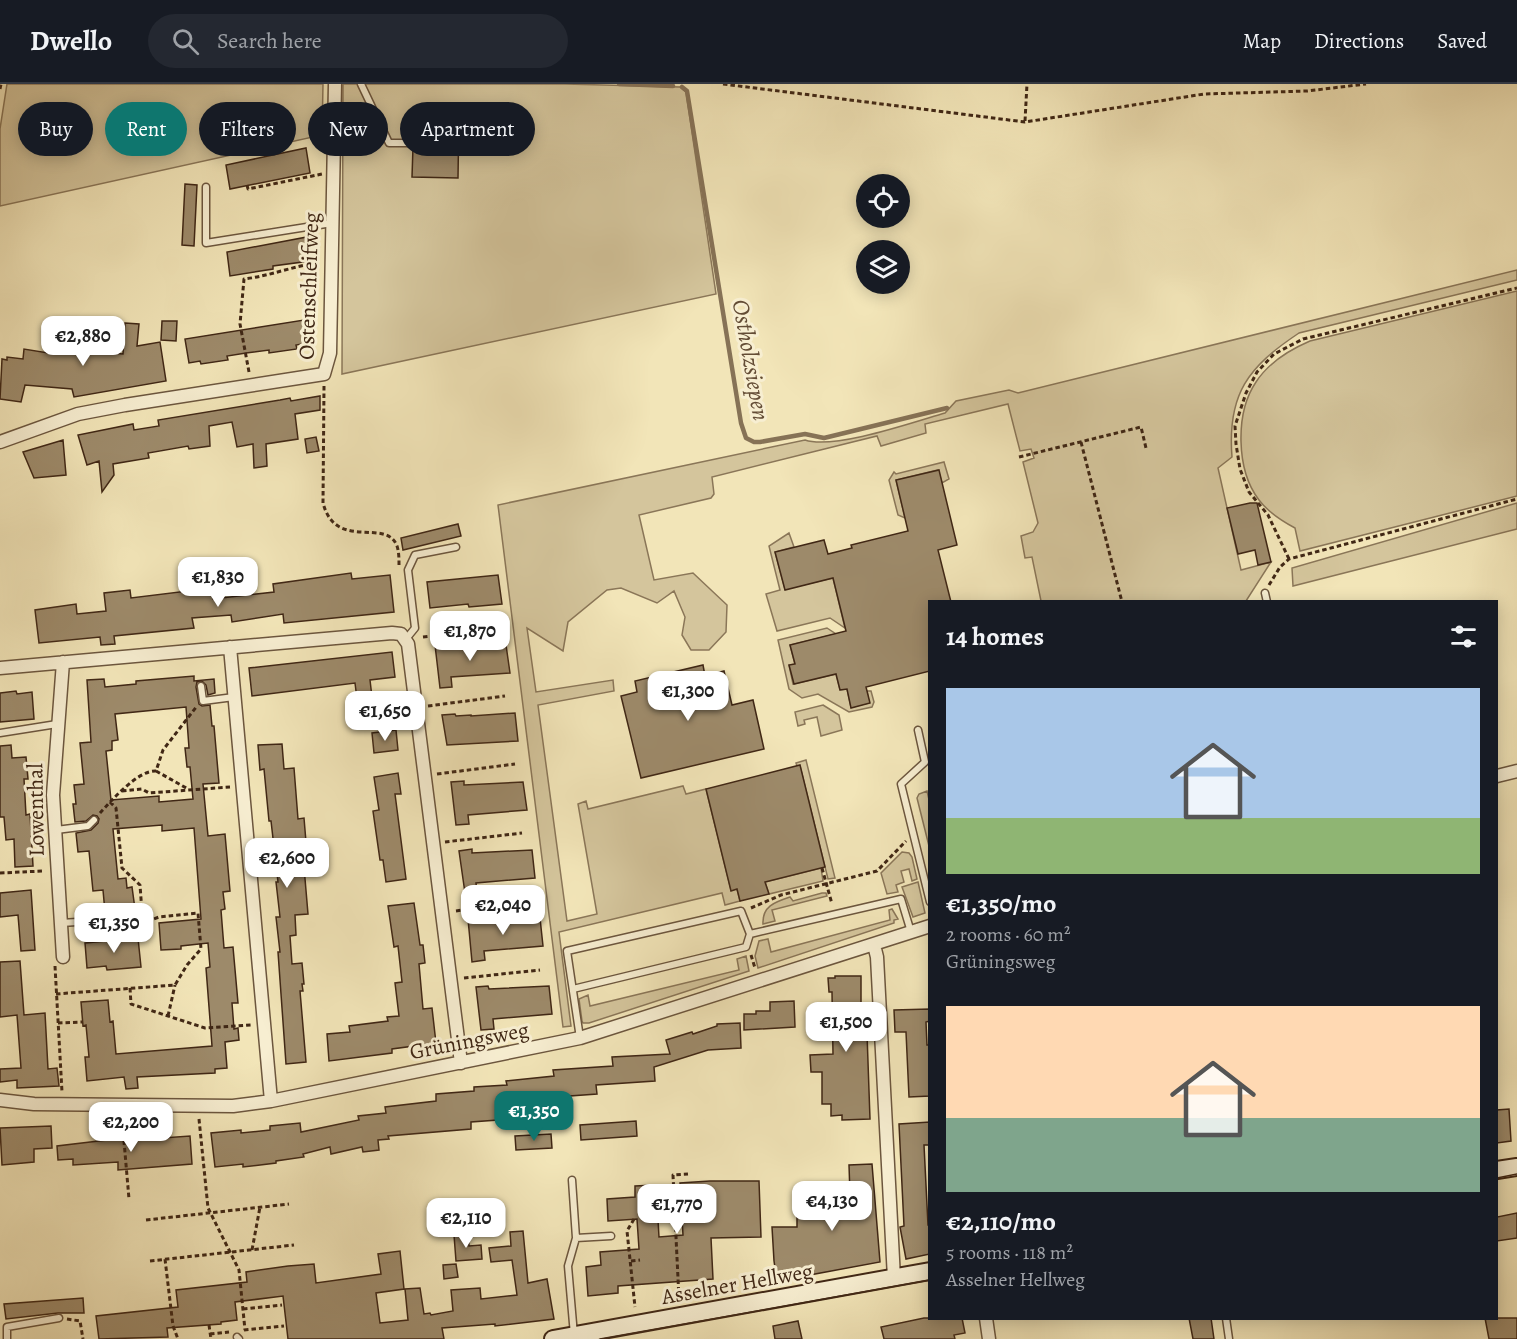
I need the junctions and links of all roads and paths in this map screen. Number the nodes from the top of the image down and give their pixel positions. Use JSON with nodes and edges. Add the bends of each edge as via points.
{"nodes":[{"id":1,"x":1,"y":84,"type":"edge"},
{"id":2,"x":335,"y":84,"type":"edge"},
{"id":3,"x":360,"y":84,"type":"edge"},
{"id":4,"x":723,"y":84,"type":"edge"},
{"id":5,"x":1027,"y":84,"type":"edge"},
{"id":6,"x":1366,"y":84,"type":"edge"},
{"id":7,"x":0,"y":89,"type":"edge"},
{"id":8,"x":1025,"y":122,"type":"junction"},
{"id":9,"x":400,"y":143,"type":"edge"},
{"id":10,"x":332,"y":172,"type":"junction"},
{"id":11,"x":247,"y":185,"type":"dead end"},
{"id":12,"x":206,"y":187,"type":"dead end"},
{"id":13,"x":332,"y":223,"type":"junction"},
{"id":14,"x":331,"y":262,"type":"junction"},
{"id":15,"x":1517,"y":288,"type":"edge"},
{"id":16,"x":324,"y":374,"type":"junction"},
{"id":17,"x":252,"y":386,"type":"junction"},
{"id":18,"x":0,"y":442,"type":"edge"},
{"id":19,"x":1081,"y":442,"type":"junction"},
{"id":20,"x":1146,"y":448,"type":"dead end"},
{"id":21,"x":1019,"y":457,"type":"dead end"},
{"id":22,"x":1517,"y":500,"type":"edge"},
{"id":23,"x":456,"y":547,"type":"dead end"},
{"id":24,"x":1289,"y":559,"type":"junction"},
{"id":25,"x":399,"y":566,"type":"dead end"},
{"id":26,"x":1264,"y":593,"type":"joint"},
{"id":27,"x":1121,"y":600,"type":"edge"},
{"id":28,"x":1266,"y":600,"type":"edge"},
{"id":29,"x":498,"y":628,"type":"dead end"},
{"id":30,"x":423,"y":637,"type":"dead end"},
{"id":31,"x":406,"y":639,"type":"junction"},
{"id":32,"x":230,"y":647,"type":"junction"},
{"id":33,"x":63,"y":662,"type":"junction"},
{"id":34,"x":0,"y":668,"type":"edge"},
{"id":35,"x":201,"y":686,"type":"dead end"},
{"id":36,"x":505,"y":696,"type":"dead end"},
{"id":37,"x":235,"y":697,"type":"junction"},
{"id":38,"x":203,"y":701,"type":"junction"},
{"id":39,"x":428,"y":706,"type":"dead end"},
{"id":40,"x":57,"y":724,"type":"junction"},
{"id":41,"x":918,"y":730,"type":"dead end"},
{"id":42,"x":0,"y":733,"type":"edge"},
{"id":43,"x":515,"y":764,"type":"dead end"},
{"id":44,"x":156,"y":771,"type":"junction"},
{"id":45,"x":1517,"y":771,"type":"edge"},
{"id":46,"x":437,"y":774,"type":"dead end"},
{"id":47,"x":1498,"y":776,"type":"edge"},
{"id":48,"x":230,"y":786,"type":"dead end"},
{"id":49,"x":189,"y":790,"type":"junction"},
{"id":50,"x":120,"y":791,"type":"junction"},
{"id":51,"x":110,"y":802,"type":"junction"},
{"id":52,"x":94,"y":820,"type":"joint"},
{"id":53,"x":55,"y":830,"type":"junction"},
{"id":54,"x":522,"y":833,"type":"dead end"},
{"id":55,"x":912,"y":834,"type":"junction"},
{"id":56,"x":445,"y":842,"type":"dead end"},
{"id":57,"x":822,"y":868,"type":"dead end"},
{"id":58,"x":43,"y":871,"type":"dead end"},
{"id":59,"x":0,"y":873,"type":"edge"},
{"id":60,"x":827,"y":884,"type":"junction"},
{"id":61,"x":928,"y":894,"type":"edge"},
{"id":62,"x":532,"y":900,"type":"dead end"},
{"id":63,"x":454,"y":911,"type":"dead end"},
{"id":64,"x":741,"y":911,"type":"junction"},
{"id":65,"x":835,"y":915,"type":"junction"},
{"id":66,"x":93,"y":921,"type":"dead end"},
{"id":67,"x":61,"y":924,"type":"junction"},
{"id":68,"x":143,"y":924,"type":"junction"},
{"id":69,"x":99,"y":927,"type":"dead end"},
{"id":70,"x":928,"y":927,"type":"edge"},
{"id":71,"x":911,"y":932,"type":"junction"},
{"id":72,"x":750,"y":934,"type":"junction"},
{"id":73,"x":144,"y":940,"type":"dead end"},
{"id":74,"x":874,"y":945,"type":"junction"},
{"id":75,"x":752,"y":956,"type":"dead end"},
{"id":76,"x":59,"y":958,"type":"joint"},
{"id":77,"x":755,"y":969,"type":"dead end"},
{"id":78,"x":540,"y":970,"type":"dead end"},
{"id":79,"x":462,"y":978,"type":"dead end"},
{"id":80,"x":175,"y":985,"type":"junction"},
{"id":81,"x":130,"y":988,"type":"junction"},
{"id":82,"x":573,"y":989,"type":"junction"},
{"id":83,"x":56,"y":994,"type":"junction"},
{"id":84,"x":168,"y":1016,"type":"junction"},
{"id":85,"x":83,"y":1022,"type":"dead end"},
{"id":86,"x":58,"y":1023,"type":"junction"},
{"id":87,"x":253,"y":1025,"type":"dead end"},
{"id":88,"x":580,"y":1038,"type":"junction"},
{"id":89,"x":461,"y":1063,"type":"junction"},
{"id":90,"x":62,"y":1093,"type":"dead end"},
{"id":91,"x":0,"y":1100,"type":"edge"},
{"id":92,"x":271,"y":1101,"type":"junction"},
{"id":93,"x":121,"y":1104,"type":"junction"},
{"id":94,"x":198,"y":1105,"type":"junction"},
{"id":95,"x":1517,"y":1167,"type":"edge"},
{"id":96,"x":1498,"y":1170,"type":"edge"},
{"id":97,"x":688,"y":1174,"type":"dead end"},
{"id":98,"x":572,"y":1180,"type":"dead end"},
{"id":99,"x":129,"y":1200,"type":"dead end"},
{"id":100,"x":289,"y":1204,"type":"dead end"},
{"id":101,"x":260,"y":1207,"type":"junction"},
{"id":102,"x":210,"y":1213,"type":"junction"},
{"id":103,"x":634,"y":1219,"type":"dead end"},
{"id":104,"x":146,"y":1220,"type":"dead end"},
{"id":105,"x":611,"y":1236,"type":"dead end"},
{"id":106,"x":576,"y":1238,"type":"junction"},
{"id":107,"x":294,"y":1245,"type":"dead end"},
{"id":108,"x":252,"y":1250,"type":"junction"},
{"id":109,"x":230,"y":1252,"type":"junction"},
{"id":110,"x":165,"y":1259,"type":"junction"},
{"id":111,"x":639,"y":1260,"type":"dead end"},
{"id":112,"x":150,"y":1261,"type":"dead end"},
{"id":113,"x":631,"y":1261,"type":"junction"},
{"id":114,"x":928,"y":1271,"type":"edge"},
{"id":115,"x":894,"y":1278,"type":"junction"},
{"id":116,"x":679,"y":1299,"type":"dead end"},
{"id":117,"x":282,"y":1305,"type":"dead end"},
{"id":118,"x":635,"y":1307,"type":"dead end"},
{"id":119,"x":243,"y":1310,"type":"junction"},
{"id":120,"x":59,"y":1318,"type":"joint"},
{"id":121,"x":986,"y":1320,"type":"edge"},
{"id":122,"x":1226,"y":1320,"type":"edge"},
{"id":123,"x":209,"y":1325,"type":"dead end"},
{"id":124,"x":245,"y":1330,"type":"dead end"},
{"id":125,"x":574,"y":1335,"type":"junction"},
{"id":126,"x":7,"y":1339,"type":"edge"},
{"id":127,"x":83,"y":1339,"type":"edge"},
{"id":128,"x":178,"y":1339,"type":"edge"},
{"id":129,"x":211,"y":1339,"type":"edge"},
{"id":130,"x":553,"y":1339,"type":"edge"},
{"id":131,"x":989,"y":1339,"type":"edge"},
{"id":132,"x":1229,"y":1339,"type":"edge"}],
"edges":[{"from":1,"to":7,"type":"path"},
{"from":2,"to":10,"type":"street","name":"Ostenschleifweg"},
{"from":3,"to":9,"type":"lane","via":[[389,143]]},
{"from":4,"to":8,"type":"path"},
{"from":5,"to":8,"type":"path"},
{"from":6,"to":8,"type":"path","via":[[1307,91],[1204,94]]},
{"from":10,"to":11,"type":"path","via":[[248,189]]},
{"from":10,"to":13,"type":"street","name":"Ostenschleifweg"},
{"from":12,"to":13,"type":"lane","via":[[206,243]]},
{"from":13,"to":14,"type":"street","name":"Ostenschleifweg"},
{"from":14,"to":16,"type":"street","name":"Ostenschleifweg","via":[[330,353]]},
{"from":14,"to":17,"type":"path","via":[[244,279],[240,324]]},
{"from":15,"to":24,"type":"path","via":[[1303,339],[1274,354],[1257,372],[1236,426],[1237,452],[1249,492],[1268,515]]},
{"from":16,"to":17,"type":"street","name":"Ostenschleifweg"},
{"from":16,"to":25,"type":"path","via":[[326,513],[336,526],[351,532],[391,537],[397,546]]},
{"from":17,"to":18,"type":"street","name":"Ostenschleifweg","via":[[78,414]]},
{"from":19,"to":20,"type":"path","via":[[1141,427]]},
{"from":19,"to":21,"type":"path"},
{"from":19,"to":27,"type":"path"},
{"from":22,"to":24,"type":"path"},
{"from":23,"to":31,"type":"lane","via":[[415,555],[408,570],[416,628]]},
{"from":24,"to":26,"type":"path"},
{"from":26,"to":28,"type":"lane"},
{"from":29,"to":30,"type":"path"},
{"from":31,"to":32,"type":"street","via":[[392,633]]},
{"from":31,"to":89,"type":"street"},
{"from":32,"to":33,"type":"street"},
{"from":32,"to":37,"type":"street"},
{"from":33,"to":34,"type":"street"},
{"from":33,"to":40,"type":"street","name":"Lowenthal"},
{"from":35,"to":38,"type":"lane"},
{"from":36,"to":39,"type":"path"},
{"from":37,"to":38,"type":"lane"},
{"from":37,"to":92,"type":"street"},
{"from":38,"to":44,"type":"path","via":[[163,750]]},
{"from":40,"to":42,"type":"lane"},
{"from":40,"to":53,"type":"street","name":"Lowenthal"},
{"from":41,"to":55,"type":"lane","via":[[925,762],[901,784]]},
{"from":43,"to":46,"type":"path"},
{"from":44,"to":49,"type":"path"},
{"from":44,"to":50,"type":"path","via":[[149,770]]},
{"from":45,"to":47,"type":"street"},
{"from":48,"to":49,"type":"path"},
{"from":49,"to":50,"type":"path"},
{"from":50,"to":51,"type":"path"},
{"from":51,"to":52,"type":"path"},
{"from":51,"to":68,"type":"path","via":[[116,808],[122,868],[140,885]]},
{"from":52,"to":53,"type":"lane","via":[[88,826]]},
{"from":53,"to":67,"type":"street","name":"Lowenthal"},
{"from":54,"to":56,"type":"path"},
{"from":55,"to":60,"type":"path","via":[[877,871]]},
{"from":55,"to":61,"type":"lane"},
{"from":57,"to":60,"type":"path"},
{"from":58,"to":59,"type":"path"},
{"from":60,"to":64,"type":"path","via":[[781,895]]},
{"from":60,"to":65,"type":"path"},
{"from":62,"to":63,"type":"path"},
{"from":64,"to":72,"type":"lane"},
{"from":64,"to":82,"type":"lane","via":[[567,951]]},
{"from":65,"to":71,"type":"lane","via":[[901,899]]},
{"from":65,"to":72,"type":"lane"},
{"from":66,"to":67,"type":"lane"},
{"from":67,"to":76,"type":"street","name":"Lowenthal"},
{"from":68,"to":69,"type":"path"},
{"from":68,"to":73,"type":"path"},
{"from":68,"to":80,"type":"path","via":[[159,917],[198,913],[201,950]]},
{"from":70,"to":71,"type":"street","name":"Grüningsweg"},
{"from":71,"to":74,"type":"street","name":"Grüningsweg"},
{"from":72,"to":82,"type":"lane","via":[[746,947]]},
{"from":74,"to":88,"type":"street","name":"Grüningsweg"},
{"from":74,"to":115,"type":"street"},
{"from":75,"to":77,"type":"path"},
{"from":76,"to":83,"type":"path"},
{"from":78,"to":79,"type":"path"},
{"from":80,"to":81,"type":"path"},
{"from":80,"to":84,"type":"path"},
{"from":81,"to":83,"type":"path"},
{"from":81,"to":84,"type":"path","via":[[131,1004]]},
{"from":82,"to":88,"type":"lane"},
{"from":83,"to":86,"type":"path"},
{"from":84,"to":87,"type":"path","via":[[205,1028]]},
{"from":85,"to":86,"type":"path"},
{"from":86,"to":90,"type":"path"},
{"from":88,"to":89,"type":"street","name":"Grüningsweg"},
{"from":89,"to":92,"type":"street","name":"Grüningsweg"},
{"from":91,"to":93,"type":"street","name":"Grüningsweg"},
{"from":92,"to":94,"type":"street","name":"Grüningsweg"},
{"from":93,"to":94,"type":"street","name":"Grüningsweg"},
{"from":93,"to":99,"type":"path"},
{"from":94,"to":102,"type":"path"},
{"from":95,"to":96,"type":"main road"},
{"from":97,"to":116,"type":"path","via":[[673,1175]]},
{"from":98,"to":106,"type":"lane"},
{"from":100,"to":101,"type":"path"},
{"from":101,"to":102,"type":"path"},
{"from":101,"to":108,"type":"path"},
{"from":102,"to":104,"type":"path"},
{"from":102,"to":109,"type":"path"},
{"from":103,"to":113,"type":"path","via":[[627,1231]]},
{"from":105,"to":106,"type":"lane"},
{"from":106,"to":125,"type":"lane","via":[[568,1266]]},
{"from":107,"to":108,"type":"path"},
{"from":108,"to":109,"type":"path"},
{"from":109,"to":110,"type":"path"},
{"from":109,"to":119,"type":"path","via":[[238,1270]]},
{"from":110,"to":112,"type":"path"},
{"from":110,"to":128,"type":"path"},
{"from":111,"to":113,"type":"path"},
{"from":113,"to":118,"type":"path"},
{"from":114,"to":115,"type":"main road","name":"Asselner Hellweg"},
{"from":115,"to":125,"type":"main road","name":"Asselner Hellweg"},
{"from":117,"to":119,"type":"path"},
{"from":119,"to":124,"type":"path"},
{"from":120,"to":126,"type":"lane","via":[[7,1327]]},
{"from":120,"to":127,"type":"path","via":[[80,1321]]},
{"from":121,"to":131,"type":"street"},
{"from":122,"to":132,"type":"lane"},
{"from":123,"to":129,"type":"path"},
{"from":125,"to":130,"type":"main road","name":"Asselner Hellweg"}]}
